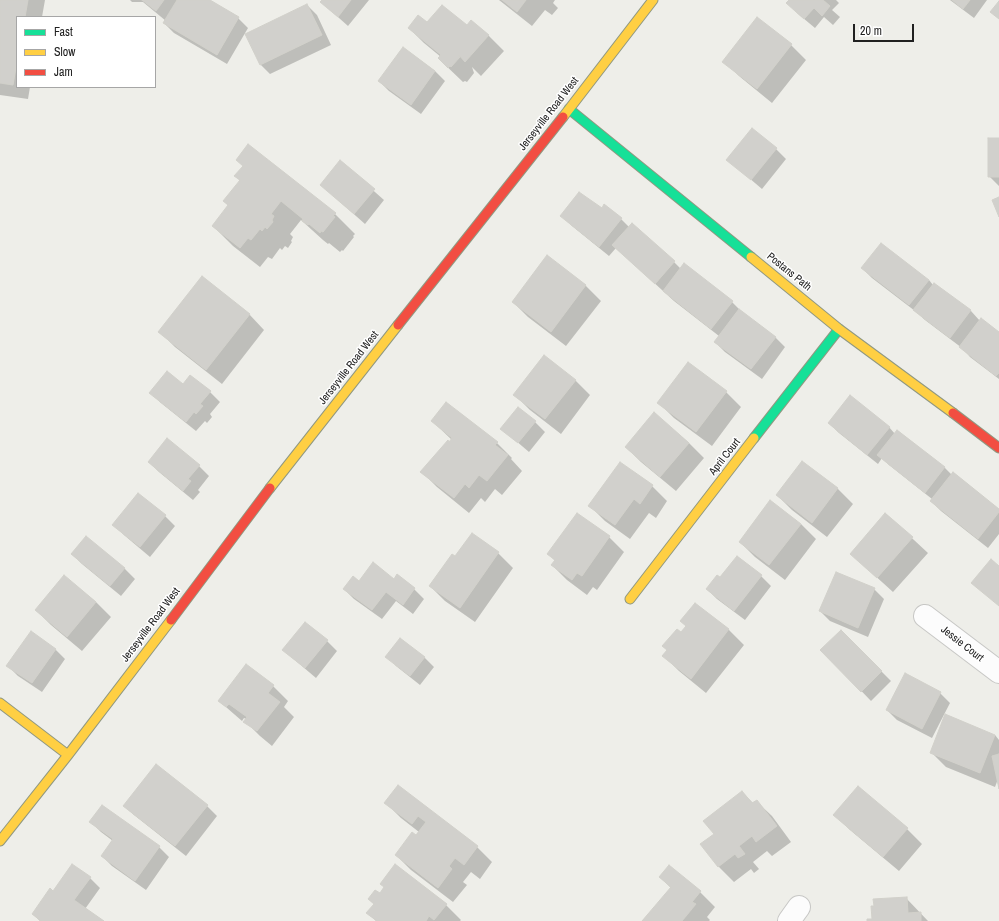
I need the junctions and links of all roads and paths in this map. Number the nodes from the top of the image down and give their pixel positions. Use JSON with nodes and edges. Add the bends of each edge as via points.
{"nodes":[{"id":1,"x":653,"y":0,"type":"edge"},
{"id":2,"x":569,"y":109,"type":"junction"},
{"id":3,"x":839,"y":329,"type":"junction"},
{"id":4,"x":999,"y":448,"type":"edge"},
{"id":5,"x":630,"y":599,"type":"dead end"},
{"id":6,"x":925,"y":616,"type":"dead end"},
{"id":7,"x":999,"y":672,"type":"edge"},
{"id":8,"x":0,"y":703,"type":"edge"},
{"id":9,"x":68,"y":755,"type":"junction"},
{"id":10,"x":0,"y":841,"type":"edge"}],
"edges":[{"from":1,"to":2,"type":"main road","name":"Jerseyville Road West"},
{"from":2,"to":3,"type":"main road","name":"Postans Path"},
{"from":2,"to":9,"type":"main road","name":"Jerseyville Road West","via":[[277,480]]},
{"from":3,"to":4,"type":"main road","name":"Postans Path"},
{"from":3,"to":5,"type":"main road","name":"April Court"},
{"from":6,"to":7,"type":"street","name":"Jessie Court"},
{"from":8,"to":9,"type":"main road"},
{"from":9,"to":10,"type":"main road","name":"Jerseyville Road West"}]}
